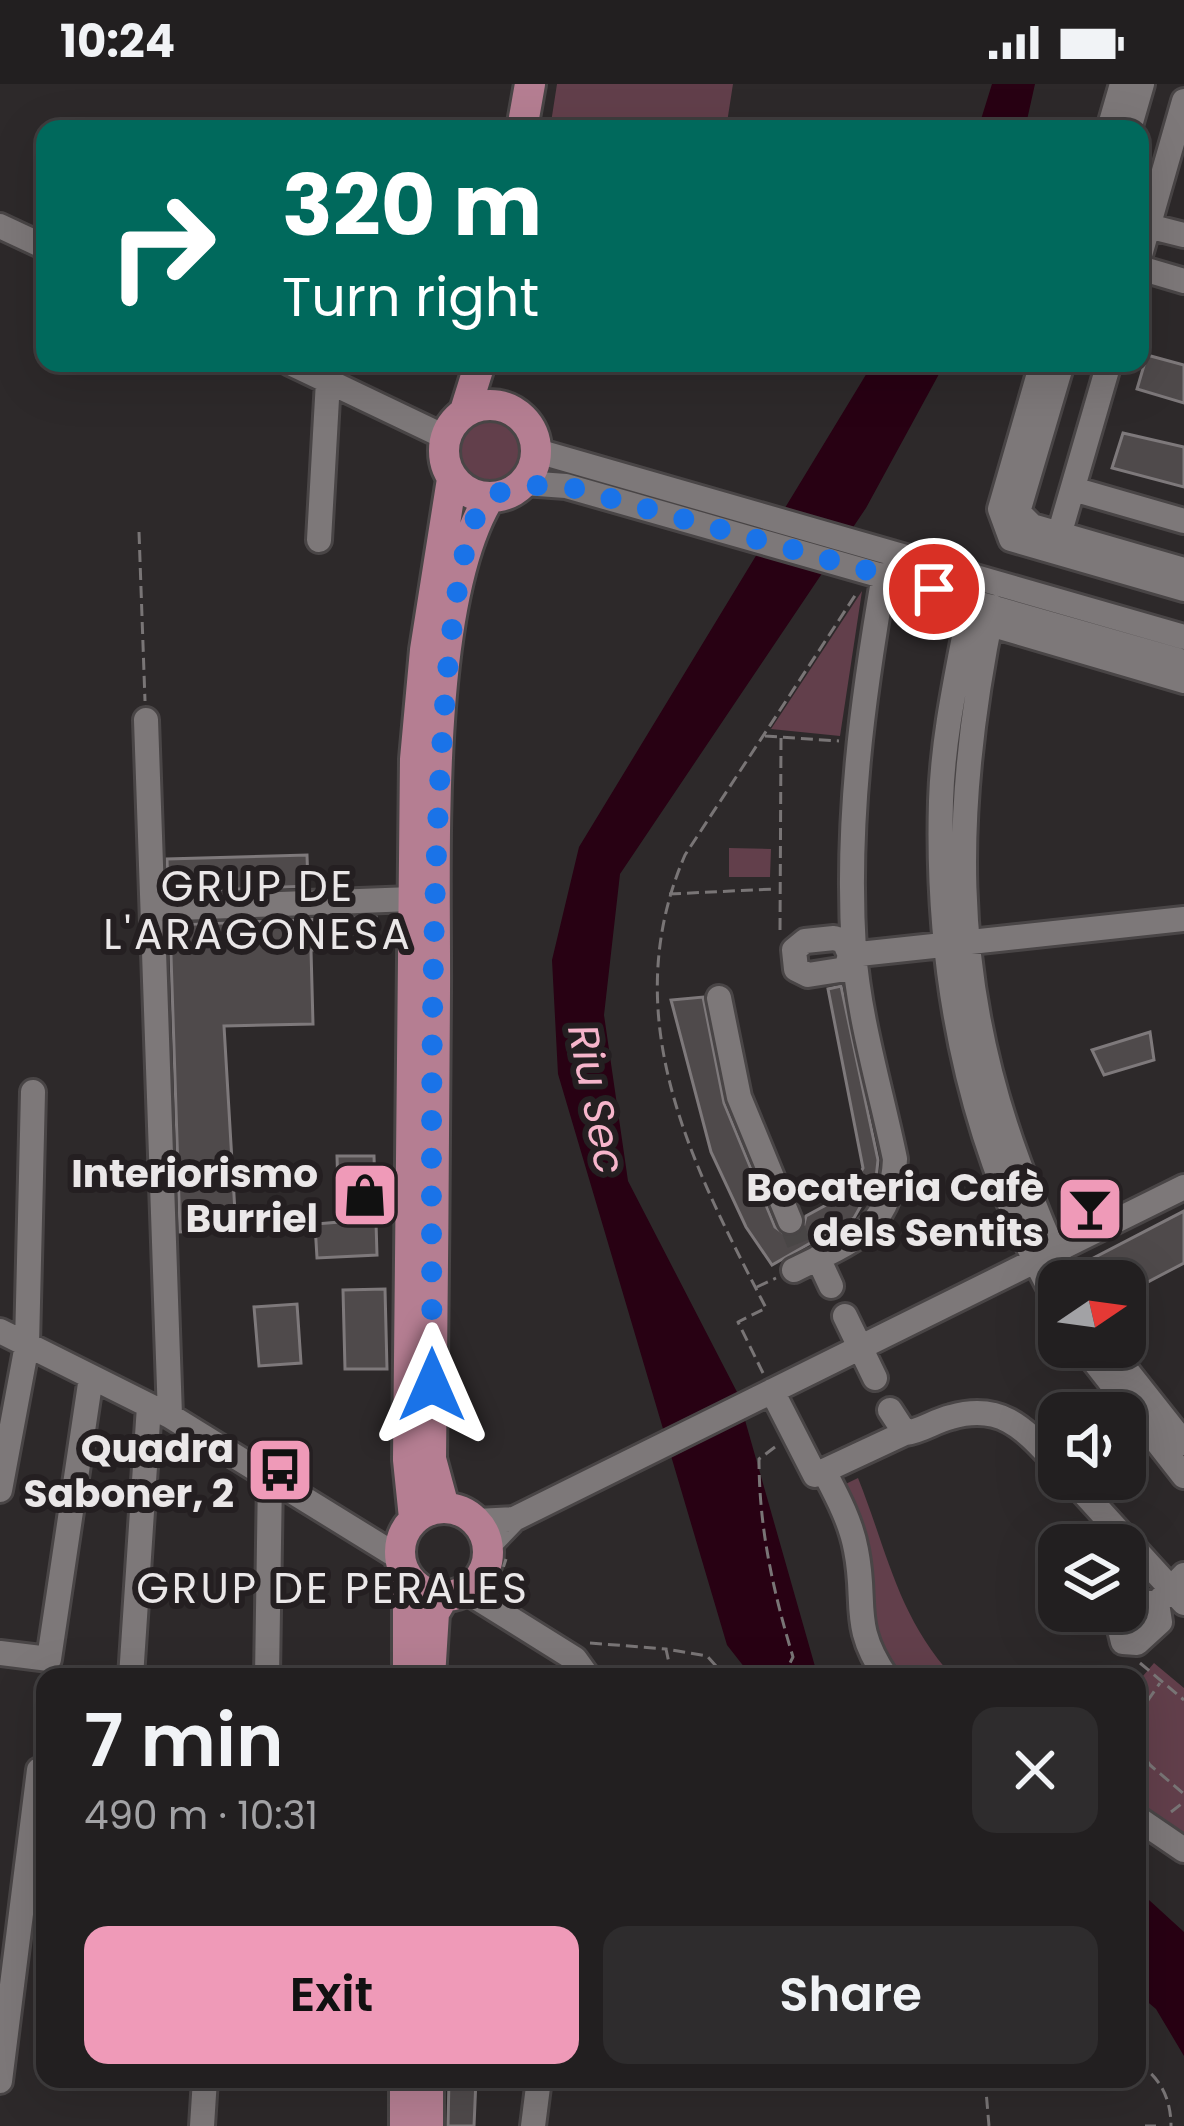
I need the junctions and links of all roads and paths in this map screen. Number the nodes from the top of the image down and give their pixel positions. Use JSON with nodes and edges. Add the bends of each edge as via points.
{"nodes":[{"id":1,"x":530,"y":84,"type":"edge"},
{"id":2,"x":1122,"y":84,"type":"edge"},
{"id":3,"x":1142,"y":84,"type":"edge"},
{"id":4,"x":1184,"y":101,"type":"edge"},
{"id":5,"x":524,"y":120,"type":"edge"},
{"id":6,"x":1112,"y":120,"type":"edge"},
{"id":7,"x":1132,"y":120,"type":"edge"},
{"id":8,"x":1149,"y":223,"type":"edge"},
{"id":9,"x":0,"y":226,"type":"edge"},
{"id":10,"x":1149,"y":226,"type":"edge"},
{"id":11,"x":1184,"y":235,"type":"edge"},
{"id":12,"x":36,"y":243,"type":"edge"},
{"id":13,"x":1149,"y":270,"type":"edge"},
{"id":14,"x":1184,"y":280,"type":"edge"},
{"id":15,"x":311,"y":372,"type":"edge"},
{"id":16,"x":480,"y":372,"type":"edge"},
{"id":17,"x":486,"y":372,"type":"edge"},
{"id":18,"x":1039,"y":372,"type":"edge"},
{"id":19,"x":1058,"y":372,"type":"edge"},
{"id":20,"x":1106,"y":372,"type":"edge"},
{"id":21,"x":328,"y":381,"type":"junction"},
{"id":22,"x":496,"y":404,"type":"junction"},
{"id":23,"x":465,"y":411,"type":"junction"},
{"id":24,"x":445,"y":437,"type":"junction"},
{"id":25,"x":536,"y":451,"type":"junction"},
{"id":26,"x":452,"y":479,"type":"junction"},
{"id":27,"x":524,"y":483,"type":"junction"},
{"id":28,"x":1072,"y":489,"type":"junction"},
{"id":29,"x":489,"y":498,"type":"junction"},
{"id":30,"x":1184,"y":520,"type":"edge"},
{"id":31,"x":741,"y":522,"type":"junction"},
{"id":32,"x":139,"y":532,"type":"dead end"},
{"id":33,"x":319,"y":540,"type":"dead end"},
{"id":34,"x":1057,"y":543,"type":"junction"},
{"id":35,"x":844,"y":552,"type":"junction"},
{"id":36,"x":1184,"y":570,"type":"edge"},
{"id":37,"x":884,"y":575,"type":"junction"},
{"id":38,"x":1184,"y":589,"type":"edge"},
{"id":39,"x":980,"y":612,"type":"junction"},
{"id":40,"x":1184,"y":637,"type":"edge"},
{"id":41,"x":1184,"y":662,"type":"edge"},
{"id":42,"x":1184,"y":681,"type":"edge"},
{"id":43,"x":146,"y":720,"type":"joint"},
{"id":44,"x":763,"y":736,"type":"dead end"},
{"id":45,"x":781,"y":738,"type":"junction"},
{"id":46,"x":859,"y":742,"type":"junction"},
{"id":47,"x":777,"y":889,"type":"junction"},
{"id":48,"x":668,"y":894,"type":"dead end"},
{"id":49,"x":412,"y":899,"type":"junction"},
{"id":50,"x":153,"y":909,"type":"junction"},
{"id":51,"x":1184,"y":919,"type":"edge"},
{"id":52,"x":954,"y":944,"type":"junction"},
{"id":53,"x":794,"y":950,"type":"joint"},
{"id":54,"x":852,"y":955,"type":"junction"},
{"id":55,"x":719,"y":998,"type":"dead end"},
{"id":56,"x":33,"y":1092,"type":"dead end"},
{"id":57,"x":1184,"y":1187,"type":"edge"},
{"id":58,"x":790,"y":1222,"type":"tunnel mouth"},
{"id":59,"x":1044,"y":1257,"type":"junction"},
{"id":60,"x":1045,"y":1260,"type":"edge"},
{"id":61,"x":1047,"y":1260,"type":"edge"},
{"id":62,"x":831,"y":1286,"type":"dead end"},
{"id":63,"x":845,"y":1316,"type":"dead end"},
{"id":64,"x":0,"y":1331,"type":"edge"},
{"id":65,"x":27,"y":1345,"type":"junction"},
{"id":66,"x":860,"y":1348,"type":"junction"},
{"id":67,"x":1098,"y":1368,"type":"edge"},
{"id":68,"x":1125,"y":1368,"type":"edge"},
{"id":69,"x":91,"y":1377,"type":"junction"},
{"id":70,"x":875,"y":1378,"type":"dead end"},
{"id":71,"x":772,"y":1391,"type":"junction"},
{"id":72,"x":890,"y":1410,"type":"dead end"},
{"id":73,"x":159,"y":1411,"type":"junction"},
{"id":74,"x":905,"y":1432,"type":"junction"},
{"id":75,"x":1184,"y":1443,"type":"edge"},
{"id":76,"x":776,"y":1445,"type":"dead end"},
{"id":77,"x":1038,"y":1445,"type":"edge"},
{"id":78,"x":820,"y":1473,"type":"junction"},
{"id":79,"x":270,"y":1476,"type":"junction"},
{"id":80,"x":1184,"y":1476,"type":"edge"},
{"id":81,"x":0,"y":1490,"type":"edge"},
{"id":82,"x":1090,"y":1500,"type":"edge"},
{"id":83,"x":444,"y":1507,"type":"junction"},
{"id":84,"x":517,"y":1525,"type":"junction"},
{"id":85,"x":483,"y":1533,"type":"junction"},
{"id":86,"x":402,"y":1547,"type":"junction"},
{"id":87,"x":468,"y":1592,"type":"junction"},
{"id":88,"x":1174,"y":1593,"type":"edge"},
{"id":89,"x":1123,"y":1642,"type":"joint"},
{"id":90,"x":666,"y":1649,"type":"junction"},
{"id":91,"x":0,"y":1653,"type":"edge"},
{"id":92,"x":132,"y":1668,"type":"edge"},
{"id":93,"x":267,"y":1668,"type":"edge"},
{"id":94,"x":408,"y":1668,"type":"edge"},
{"id":95,"x":431,"y":1668,"type":"edge"},
{"id":96,"x":581,"y":1668,"type":"edge"},
{"id":97,"x":670,"y":1668,"type":"edge"},
{"id":98,"x":718,"y":1668,"type":"edge"},
{"id":99,"x":788,"y":1668,"type":"edge"},
{"id":100,"x":880,"y":1668,"type":"edge"},
{"id":101,"x":1161,"y":1681,"type":"junction"},
{"id":102,"x":1184,"y":1700,"type":"edge"},
{"id":103,"x":1146,"y":1703,"type":"edge"},
{"id":104,"x":1146,"y":1759,"type":"edge"},
{"id":105,"x":36,"y":1794,"type":"edge"},
{"id":106,"x":1184,"y":1794,"type":"edge"},
{"id":107,"x":1146,"y":1824,"type":"edge"},
{"id":108,"x":1184,"y":1850,"type":"edge"},
{"id":109,"x":1146,"y":2070,"type":"edge"},
{"id":110,"x":0,"y":2080,"type":"edge"},
{"id":111,"x":204,"y":2088,"type":"edge"},
{"id":112,"x":405,"y":2088,"type":"edge"},
{"id":113,"x":428,"y":2088,"type":"edge"},
{"id":114,"x":538,"y":2088,"type":"edge"},
{"id":115,"x":986,"y":2088,"type":"edge"},
{"id":116,"x":202,"y":2126,"type":"edge"},
{"id":117,"x":405,"y":2126,"type":"edge"},
{"id":118,"x":428,"y":2126,"type":"edge"},
{"id":119,"x":533,"y":2126,"type":"edge"},
{"id":120,"x":988,"y":2126,"type":"edge"},
{"id":121,"x":1145,"y":2126,"type":"edge"},
{"id":122,"x":1156,"y":2126,"type":"edge"},
{"id":123,"x":1171,"y":2126,"type":"edge"}],
"edges":[{"from":1,"to":5,"type":"main road"},
{"from":2,"to":6,"type":"street"},
{"from":3,"to":7,"type":"street"},
{"from":4,"to":8,"type":"street"},
{"from":9,"to":12,"type":"street"},
{"from":10,"to":11,"type":"street"},
{"from":13,"to":14,"type":"street"},
{"from":15,"to":21,"type":"street"},
{"from":16,"to":23,"type":"main road"},
{"from":17,"to":22,"type":"main road"},
{"from":18,"to":34,"type":"street","via":[[1000,509],[1011,538]]},
{"from":19,"to":34,"type":"street","via":[[1018,512]]},
{"from":20,"to":28,"type":"street"},
{"from":21,"to":24,"type":"street"},
{"from":21,"to":33,"type":"street"},
{"from":22,"to":23,"type":"main road"},
{"from":22,"to":25,"type":"main road","via":[[517,412]]},
{"from":23,"to":24,"type":"main road"},
{"from":24,"to":26,"type":"main road"},
{"from":25,"to":27,"type":"main road"},
{"from":25,"to":31,"type":"street"},
{"from":26,"to":29,"type":"main road"},
{"from":26,"to":49,"type":"main road","via":[[418,710]]},
{"from":27,"to":29,"type":"main road"},
{"from":27,"to":31,"type":"street"},
{"from":28,"to":30,"type":"street"},
{"from":28,"to":34,"type":"street"},
{"from":29,"to":83,"type":"main road","via":[[469,530],[461,566],[439,757],[431,1459]]},
{"from":31,"to":35,"type":"street"},
{"from":32,"to":43,"type":"path"},
{"from":34,"to":36,"type":"street"},
{"from":34,"to":38,"type":"street"},
{"from":35,"to":37,"type":"street"},
{"from":35,"to":40,"type":"street"},
{"from":37,"to":39,"type":"street"},
{"from":37,"to":46,"type":"street"},
{"from":39,"to":41,"type":"street"},
{"from":39,"to":42,"type":"street"},
{"from":39,"to":52,"type":"street","via":[[941,797]]},
{"from":43,"to":50,"type":"street"},
{"from":44,"to":45,"type":"path"},
{"from":45,"to":46,"type":"path"},
{"from":45,"to":47,"type":"path"},
{"from":46,"to":54,"type":"street"},
{"from":47,"to":48,"type":"path"},
{"from":47,"to":53,"type":"path","via":[[780,936]]},
{"from":49,"to":50,"type":"street"},
{"from":49,"to":86,"type":"main road"},
{"from":50,"to":73,"type":"street"},
{"from":51,"to":52,"type":"street"},
{"from":52,"to":54,"type":"street"},
{"from":52,"to":59,"type":"street","via":[[954,1026],[974,1108]]},
{"from":53,"to":54,"type":"street","via":[[834,938]]},
{"from":54,"to":62,"type":"street","via":[[895,1159],[893,1194],[873,1227],[805,1261]]},
{"from":55,"to":58,"type":"street","via":[[739,1096]]},
{"from":56,"to":65,"type":"street"},
{"from":57,"to":59,"type":"street"},
{"from":59,"to":60,"type":"street"},
{"from":59,"to":61,"type":"street"},
{"from":59,"to":66,"type":"street"},
{"from":63,"to":66,"type":"street"},
{"from":64,"to":65,"type":"street"},
{"from":65,"to":69,"type":"street"},
{"from":65,"to":81,"type":"street"},
{"from":66,"to":70,"type":"street"},
{"from":66,"to":71,"type":"street"},
{"from":67,"to":80,"type":"street"},
{"from":68,"to":75,"type":"street"},
{"from":69,"to":73,"type":"street"},
{"from":69,"to":91,"type":"street","via":[[49,1659]]},
{"from":71,"to":78,"type":"street"},
{"from":71,"to":84,"type":"street"},
{"from":72,"to":74,"type":"street"},
{"from":73,"to":79,"type":"street"},
{"from":73,"to":92,"type":"street"},
{"from":74,"to":77,"type":"street","via":[[981,1413],[1010,1417]]},
{"from":74,"to":78,"type":"street"},
{"from":76,"to":99,"type":"path","via":[[759,1459],[759,1505],[793,1657]]},
{"from":78,"to":100,"type":"street","via":[[857,1552],[857,1611]]},
{"from":79,"to":86,"type":"street"},
{"from":79,"to":93,"type":"street"},
{"from":82,"to":88,"type":"street"},
{"from":83,"to":85,"type":"main road"},
{"from":83,"to":86,"type":"main road"},
{"from":84,"to":85,"type":"street"},
{"from":84,"to":87,"type":"path"},
{"from":85,"to":87,"type":"main road","via":[[479,1579]]},
{"from":86,"to":87,"type":"main road","via":[[424,1592]]},
{"from":86,"to":94,"type":"main road"},
{"from":87,"to":95,"type":"main road","via":[[434,1613]]},
{"from":87,"to":96,"type":"street"},
{"from":88,"to":89,"type":"street","via":[[1140,1603],[1119,1625]]},
{"from":89,"to":101,"type":"path"},
{"from":90,"to":96,"type":"path","via":[[583,1642]]},
{"from":90,"to":97,"type":"path"},
{"from":90,"to":98,"type":"path","via":[[707,1656]]},
{"from":101,"to":102,"type":"path"},
{"from":101,"to":103,"type":"path"},
{"from":104,"to":106,"type":"path"},
{"from":105,"to":110,"type":"street"},
{"from":107,"to":108,"type":"street"},
{"from":109,"to":123,"type":"path","via":[[1172,2107]]},
{"from":111,"to":116,"type":"street"},
{"from":112,"to":117,"type":"main road"},
{"from":113,"to":118,"type":"main road"},
{"from":114,"to":119,"type":"street"},
{"from":115,"to":120,"type":"path"},
{"from":121,"to":122,"type":"path"}]}
